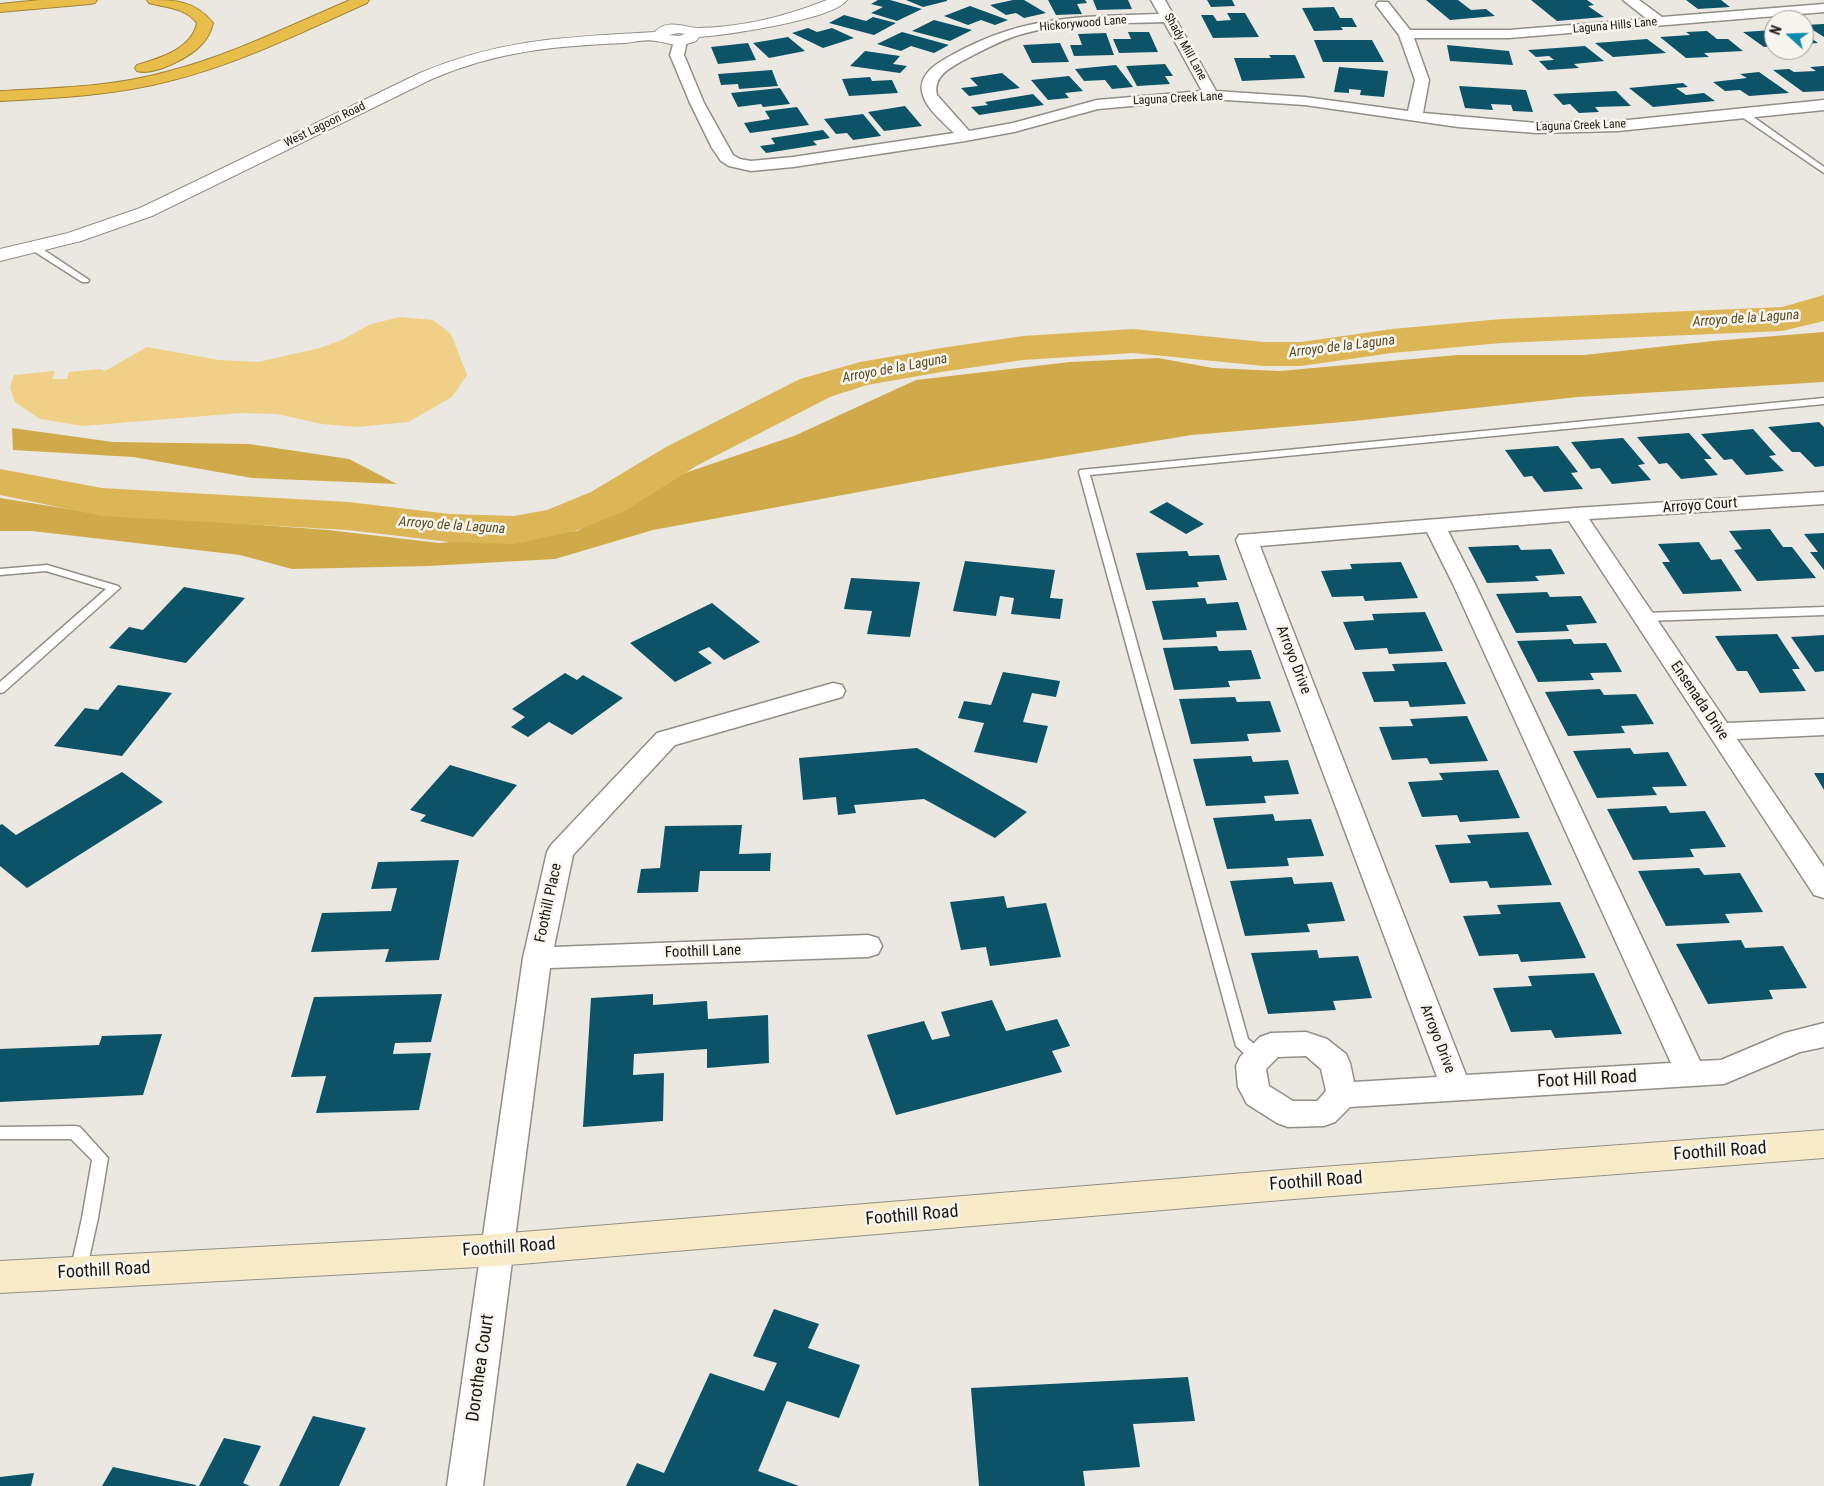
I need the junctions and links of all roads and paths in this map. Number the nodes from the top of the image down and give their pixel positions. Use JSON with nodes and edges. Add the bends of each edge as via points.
{"nodes":[{"id":1,"x":90,"y":0,"type":"edge"},
{"id":2,"x":154,"y":0,"type":"edge"},
{"id":3,"x":362,"y":0,"type":"edge"},
{"id":4,"x":840,"y":0,"type":"edge"},
{"id":5,"x":1158,"y":0,"type":"edge"},
{"id":6,"x":1630,"y":0,"type":"edge"},
{"id":7,"x":1383,"y":5,"type":"dead end"},
{"id":8,"x":0,"y":8,"type":"edge"},
{"id":9,"x":1824,"y":8,"type":"edge"},
{"id":10,"x":1169,"y":18,"type":"junction"},
{"id":11,"x":1660,"y":22,"type":"junction"},
{"id":12,"x":1406,"y":34,"type":"junction"},
{"id":13,"x":686,"y":37,"type":"junction"},
{"id":14,"x":0,"y":84,"type":"edge"},
{"id":15,"x":1211,"y":95,"type":"junction"},
{"id":16,"x":0,"y":96,"type":"edge"},
{"id":17,"x":1824,"y":105,"type":"edge"},
{"id":18,"x":1742,"y":113,"type":"junction"},
{"id":19,"x":1415,"y":116,"type":"junction"},
{"id":20,"x":965,"y":136,"type":"junction"},
{"id":21,"x":1824,"y":171,"type":"edge"},
{"id":22,"x":35,"y":248,"type":"junction"},
{"id":23,"x":0,"y":254,"type":"edge"},
{"id":24,"x":85,"y":280,"type":"dead end"},
{"id":25,"x":1824,"y":401,"type":"edge"},
{"id":26,"x":1824,"y":498,"type":"edge"},
{"id":27,"x":1575,"y":514,"type":"junction"},
{"id":28,"x":1434,"y":525,"type":"junction"},
{"id":29,"x":0,"y":572,"type":"edge"},
{"id":30,"x":1824,"y":611,"type":"edge"},
{"id":31,"x":1644,"y":617,"type":"junction"},
{"id":32,"x":0,"y":689,"type":"edge"},
{"id":33,"x":833,"y":691,"type":"dead end"},
{"id":34,"x":1824,"y":727,"type":"edge"},
{"id":35,"x":1720,"y":731,"type":"junction"},
{"id":36,"x":1821,"y":877,"type":"edge"},
{"id":37,"x":868,"y":946,"type":"dead end"},
{"id":38,"x":537,"y":958,"type":"junction"},
{"id":39,"x":1824,"y":1035,"type":"edge"},
{"id":40,"x":1260,"y":1057,"type":"junction"},
{"id":41,"x":1691,"y":1074,"type":"junction"},
{"id":42,"x":1456,"y":1088,"type":"junction"},
{"id":43,"x":1342,"y":1095,"type":"junction"},
{"id":44,"x":0,"y":1133,"type":"edge"},
{"id":45,"x":1824,"y":1144,"type":"edge"},
{"id":46,"x":497,"y":1250,"type":"junction"},
{"id":47,"x":78,"y":1273,"type":"junction"},
{"id":48,"x":0,"y":1277,"type":"edge"},
{"id":49,"x":465,"y":1486,"type":"edge"}],
"edges":[{"from":1,"to":8,"type":"highway"},
{"from":2,"to":14,"type":"highway","via":[[182,5],[198,12],[206,23],[202,35],[172,58],[112,76]]},
{"from":3,"to":16,"type":"highway","via":[[222,59],[161,78],[81,92]]},
{"from":4,"to":13,"type":"street","name":"West Lagoon Road","via":[[786,20]]},
{"from":5,"to":10,"type":"street","name":"Shady Mill Lane"},
{"from":6,"to":11,"type":"street"},
{"from":7,"to":12,"type":"street"},
{"from":9,"to":11,"type":"street","name":"Laguna Hills Lane"},
{"from":10,"to":15,"type":"street","name":"Shady Mill Lane"},
{"from":10,"to":20,"type":"street","name":"Hickorywood Lane","via":[[1063,23],[1024,29],[998,38],[935,71],[929,83],[930,96]]},
{"from":11,"to":12,"type":"street","name":"Laguna Hills Lane","via":[[1509,34]]},
{"from":12,"to":19,"type":"street","via":[[1422,80]]},
{"from":13,"to":20,"type":"street","name":"Laguna Creek Lane","via":[[676,54],[696,103],[720,148],[735,163],[766,166]]},
{"from":13,"to":22,"type":"street","name":"West Lagoon Road","via":[[690,31],[677,29],[663,32],[660,36],[530,45],[460,63],[426,76],[146,212],[105,228]]},
{"from":15,"to":19,"type":"street","name":"Laguna Creek Lane","via":[[1305,101]]},
{"from":15,"to":20,"type":"street","name":"Laguna Creek Lane","via":[[1097,105]]},
{"from":17,"to":18,"type":"street","name":"Laguna Creek Lane"},
{"from":18,"to":19,"type":"street","name":"Laguna Creek Lane","via":[[1577,128],[1498,126]]},
{"from":18,"to":21,"type":"lane"},
{"from":22,"to":23,"type":"street","name":"West Lagoon Road"},
{"from":22,"to":24,"type":"lane"},
{"from":25,"to":40,"type":"lane","via":[[1084,472],[1241,1042]]},
{"from":26,"to":27,"type":"street","name":"Arroyo Court"},
{"from":27,"to":28,"type":"street","name":"Arroyo Drive"},
{"from":27,"to":31,"type":"street","name":"Ensenada Drive"},
{"from":28,"to":41,"type":"street"},
{"from":28,"to":42,"type":"street","name":"Arroyo Drive","via":[[1247,540]]},
{"from":29,"to":32,"type":"lane","via":[[47,568],[114,588]]},
{"from":30,"to":31,"type":"lane"},
{"from":31,"to":35,"type":"street","name":"Ensenada Drive"},
{"from":33,"to":38,"type":"street","name":"Foothill Place","via":[[666,739],[560,852]]},
{"from":34,"to":35,"type":"street"},
{"from":35,"to":36,"type":"street","name":"Ensenada Drive"},
{"from":37,"to":38,"type":"street","name":"Foothill Lane"},
{"from":38,"to":46,"type":"street","name":"Foothill Place"},
{"from":39,"to":41,"type":"street","name":"Foot Hill Road","via":[[1795,1041],[1724,1072]]},
{"from":40,"to":43,"type":"street","via":[[1271,1045],[1306,1044],[1316,1048],[1335,1063]]},
{"from":40,"to":43,"type":"street","via":[[1251,1066],[1253,1087],[1288,1114],[1324,1113]]},
{"from":41,"to":42,"type":"street","name":"Foot Hill Road"},
{"from":42,"to":43,"type":"street","name":"Foot Hill Road"},
{"from":44,"to":47,"type":"lane","via":[[75,1132],[100,1158]]},
{"from":45,"to":46,"type":"main road","name":"Foothill Road"},
{"from":46,"to":47,"type":"main road","name":"Foothill Road"},
{"from":46,"to":49,"type":"street","name":"Dorothea Court"},
{"from":47,"to":48,"type":"main road","name":"Foothill Road"}]}
